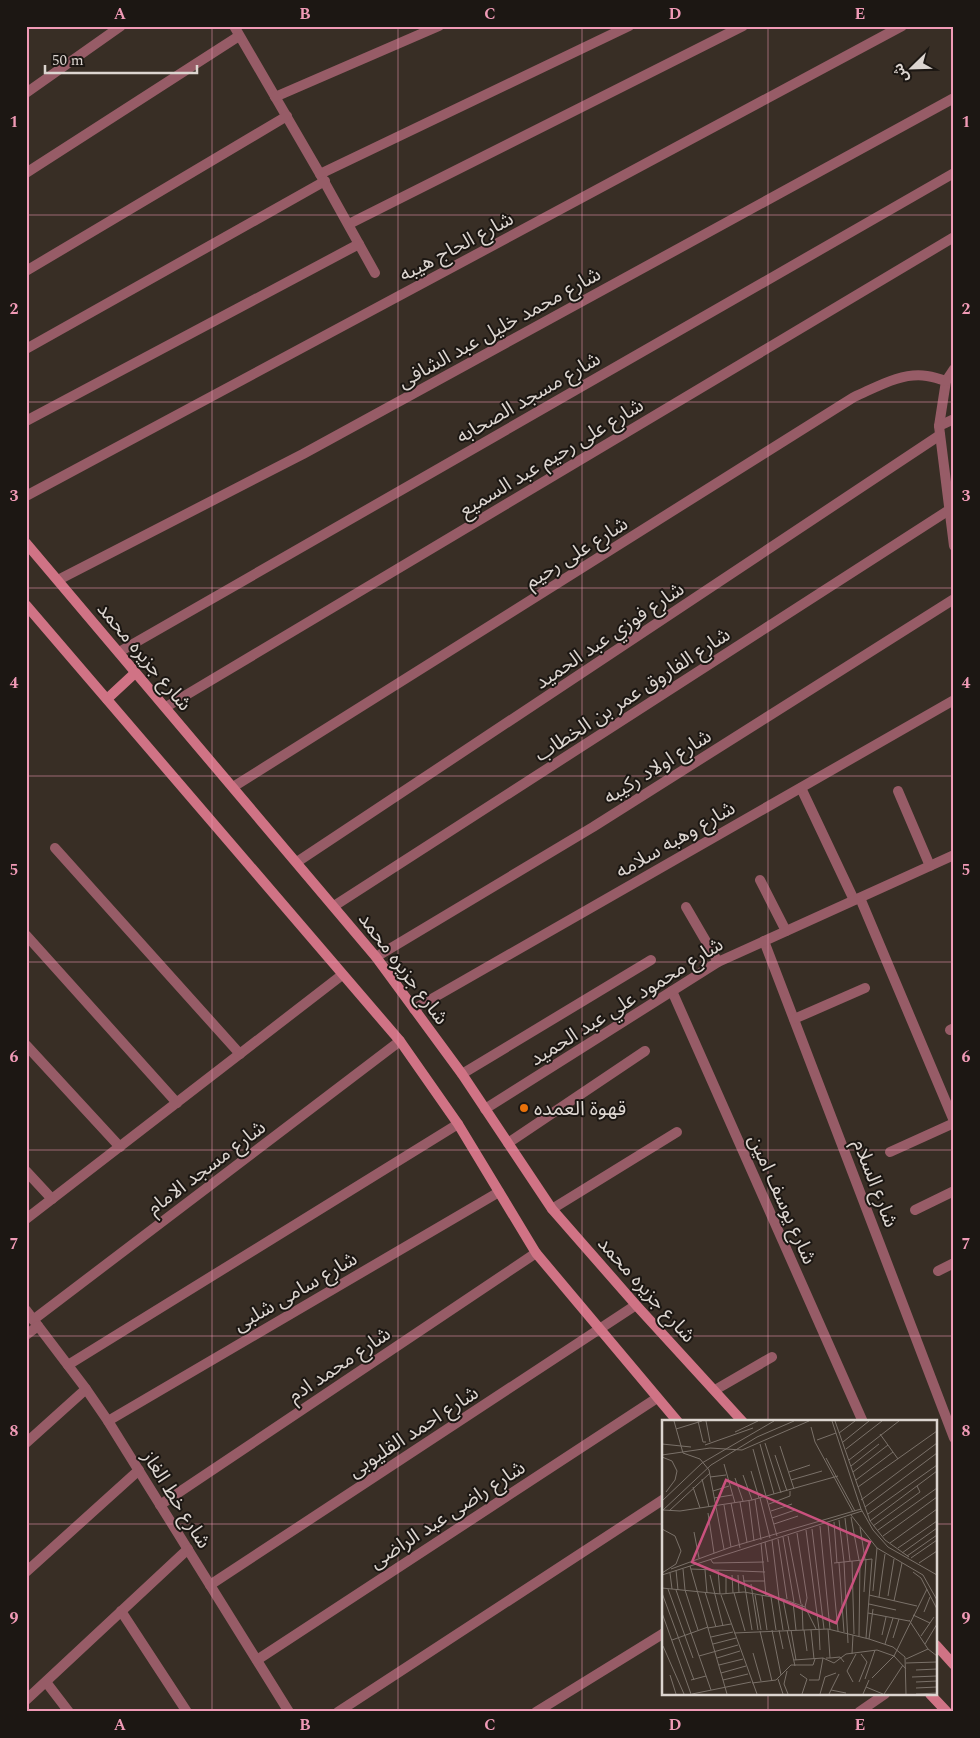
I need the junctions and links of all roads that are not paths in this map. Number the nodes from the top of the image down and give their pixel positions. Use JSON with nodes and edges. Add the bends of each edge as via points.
{"nodes":[{"id":1,"x":121,"y":26,"type":"edge"},
{"id":2,"x":234,"y":26,"type":"edge"},
{"id":3,"x":439,"y":26,"type":"edge"},
{"id":4,"x":628,"y":26,"type":"edge"},
{"id":5,"x":743,"y":26,"type":"edge"},
{"id":6,"x":902,"y":26,"type":"edge"},
{"id":7,"x":239,"y":36,"type":"junction"},
{"id":8,"x":26,"y":93,"type":"edge"},
{"id":9,"x":276,"y":97,"type":"junction"},
{"id":10,"x":954,"y":98,"type":"edge"},
{"id":11,"x":287,"y":116,"type":"junction"},
{"id":12,"x":26,"y":173,"type":"edge"},
{"id":13,"x":954,"y":173,"type":"edge"},
{"id":14,"x":323,"y":178,"type":"junction"},
{"id":15,"x":348,"y":224,"type":"junction"},
{"id":16,"x":954,"y":237,"type":"edge"},
{"id":17,"x":359,"y":244,"type":"junction"},
{"id":18,"x":26,"y":271,"type":"edge"},
{"id":19,"x":375,"y":273,"type":"dead end"},
{"id":20,"x":26,"y":349,"type":"edge"},
{"id":21,"x":954,"y":369,"type":"edge"},
{"id":22,"x":946,"y":381,"type":"junction"},
{"id":23,"x":954,"y":419,"type":"edge"},
{"id":24,"x":26,"y":421,"type":"edge"},
{"id":25,"x":940,"y":430,"type":"junction"},
{"id":26,"x":26,"y":496,"type":"edge"},
{"id":27,"x":949,"y":510,"type":"junction"},
{"id":28,"x":952,"y":526,"type":"edge"},
{"id":29,"x":26,"y":543,"type":"edge"},
{"id":30,"x":954,"y":546,"type":"edge"},
{"id":31,"x":58,"y":580,"type":"junction"},
{"id":32,"x":954,"y":599,"type":"edge"},
{"id":33,"x":26,"y":605,"type":"edge"},
{"id":34,"x":119,"y":652,"type":"junction"},
{"id":35,"x":136,"y":672,"type":"junction"},
{"id":36,"x":107,"y":699,"type":"junction"},
{"id":37,"x":954,"y":700,"type":"edge"},
{"id":38,"x":166,"y":707,"type":"junction"},
{"id":39,"x":233,"y":787,"type":"junction"},
{"id":40,"x":801,"y":788,"type":"junction"},
{"id":41,"x":898,"y":792,"type":"dead end"},
{"id":42,"x":55,"y":848,"type":"dead end"},
{"id":43,"x":954,"y":855,"type":"edge"},
{"id":44,"x":297,"y":862,"type":"junction"},
{"id":45,"x":930,"y":866,"type":"junction"},
{"id":46,"x":760,"y":880,"type":"dead end"},
{"id":47,"x":857,"y":899,"type":"junction"},
{"id":48,"x":334,"y":906,"type":"junction"},
{"id":49,"x":686,"y":907,"type":"dead end"},
{"id":50,"x":786,"y":931,"type":"junction"},
{"id":51,"x":26,"y":935,"type":"edge"},
{"id":52,"x":764,"y":941,"type":"junction"},
{"id":53,"x":376,"y":957,"type":"junction"},
{"id":54,"x":651,"y":960,"type":"dead end"},
{"id":55,"x":718,"y":962,"type":"junction"},
{"id":56,"x":342,"y":975,"type":"junction"},
{"id":57,"x":865,"y":988,"type":"dead end"},
{"id":58,"x":672,"y":991,"type":"junction"},
{"id":59,"x":414,"y":1009,"type":"junction"},
{"id":60,"x":794,"y":1019,"type":"junction"},
{"id":61,"x":400,"y":1042,"type":"junction"},
{"id":62,"x":26,"y":1045,"type":"edge"},
{"id":63,"x":646,"y":1051,"type":"dead end"},
{"id":64,"x":240,"y":1054,"type":"junction"},
{"id":65,"x":462,"y":1074,"type":"junction"},
{"id":66,"x":178,"y":1103,"type":"junction"},
{"id":67,"x":485,"y":1109,"type":"junction"},
{"id":68,"x":954,"y":1122,"type":"edge"},
{"id":69,"x":458,"y":1124,"type":"junction"},
{"id":70,"x":677,"y":1132,"type":"dead end"},
{"id":71,"x":508,"y":1143,"type":"junction"},
{"id":72,"x":120,"y":1147,"type":"junction"},
{"id":73,"x":890,"y":1152,"type":"dead end"},
{"id":74,"x":26,"y":1171,"type":"edge"},
{"id":75,"x":499,"y":1192,"type":"junction"},
{"id":76,"x":954,"y":1192,"type":"edge"},
{"id":77,"x":52,"y":1199,"type":"junction"},
{"id":78,"x":552,"y":1209,"type":"junction"},
{"id":79,"x":915,"y":1210,"type":"dead end"},
{"id":80,"x":26,"y":1220,"type":"edge"},
{"id":81,"x":536,"y":1253,"type":"junction"},
{"id":82,"x":954,"y":1263,"type":"edge"},
{"id":83,"x":938,"y":1271,"type":"dead end"},
{"id":84,"x":636,"y":1305,"type":"junction"},
{"id":85,"x":26,"y":1310,"type":"edge"},
{"id":86,"x":36,"y":1323,"type":"junction"},
{"id":87,"x":599,"y":1329,"type":"junction"},
{"id":88,"x":26,"y":1335,"type":"edge"},
{"id":89,"x":772,"y":1357,"type":"dead end"},
{"id":90,"x":68,"y":1365,"type":"junction"},
{"id":91,"x":86,"y":1389,"type":"junction"},
{"id":92,"x":715,"y":1390,"type":"junction"},
{"id":93,"x":657,"y":1398,"type":"junction"},
{"id":94,"x":676,"y":1420,"type":"edge"},
{"id":95,"x":740,"y":1420,"type":"edge"},
{"id":96,"x":862,"y":1420,"type":"edge"},
{"id":97,"x":108,"y":1421,"type":"junction"},
{"id":98,"x":953,"y":1431,"type":"edge"},
{"id":99,"x":26,"y":1443,"type":"edge"},
{"id":100,"x":139,"y":1470,"type":"junction"},
{"id":101,"x":662,"y":1500,"type":"edge"},
{"id":102,"x":160,"y":1505,"type":"junction"},
{"id":103,"x":188,"y":1549,"type":"junction"},
{"id":104,"x":26,"y":1572,"type":"edge"},
{"id":105,"x":210,"y":1585,"type":"junction"},
{"id":106,"x":121,"y":1611,"type":"junction"},
{"id":107,"x":662,"y":1634,"type":"edge"},
{"id":108,"x":938,"y":1647,"type":"edge"},
{"id":109,"x":257,"y":1660,"type":"junction"},
{"id":110,"x":954,"y":1665,"type":"edge"},
{"id":111,"x":46,"y":1682,"type":"junction"},
{"id":112,"x":882,"y":1696,"type":"edge"},
{"id":113,"x":932,"y":1696,"type":"edge"},
{"id":114,"x":26,"y":1700,"type":"edge"},
{"id":115,"x":69,"y":1712,"type":"edge"},
{"id":116,"x":187,"y":1712,"type":"edge"},
{"id":117,"x":289,"y":1712,"type":"edge"},
{"id":118,"x":338,"y":1712,"type":"edge"},
{"id":119,"x":536,"y":1712,"type":"edge"},
{"id":120,"x":859,"y":1712,"type":"edge"},
{"id":121,"x":947,"y":1712,"type":"edge"}],
"edges":[{"from":1,"to":8,"type":"street"},
{"from":2,"to":7,"type":"street"},
{"from":3,"to":9,"type":"street"},
{"from":4,"to":14,"type":"street"},
{"from":5,"to":15,"type":"street"},
{"from":6,"to":26,"type":"street","name":"شارع الحاج هيبه"},
{"from":7,"to":9,"type":"street"},
{"from":7,"to":12,"type":"street"},
{"from":9,"to":11,"type":"street"},
{"from":10,"to":31,"type":"street","name":"شارع محمد خليل عبد الشافى","via":[[303,454]]},
{"from":11,"to":14,"type":"street"},
{"from":11,"to":18,"type":"street"},
{"from":13,"to":34,"type":"street","name":"شارع مسجد الصحابه"},
{"from":14,"to":15,"type":"street"},
{"from":14,"to":20,"type":"street"},
{"from":15,"to":17,"type":"street"},
{"from":16,"to":38,"type":"street","name":"شارع على رحيم عبد السميع"},
{"from":17,"to":19,"type":"street"},
{"from":17,"to":24,"type":"street"},
{"from":21,"to":22,"type":"street"},
{"from":22,"to":25,"type":"street"},
{"from":22,"to":39,"type":"street","name":"شارع على رحيم","via":[[906,376],[854,398]]},
{"from":23,"to":25,"type":"street","name":"شارع فوزي عبد الحميد"},
{"from":25,"to":27,"type":"street"},
{"from":25,"to":44,"type":"street","name":"شارع فوزي عبد الحميد"},
{"from":27,"to":28,"type":"street"},
{"from":27,"to":48,"type":"street","name":"شارع الفاروق عمر بن الخطاب"},
{"from":28,"to":30,"type":"street"},
{"from":29,"to":31,"type":"main road","name":"شارع جزيره محمد"},
{"from":31,"to":34,"type":"main road","name":"شارع جزيره محمد"},
{"from":32,"to":53,"type":"street","name":"شارع اولاد ركيبه","via":[[593,827]]},
{"from":33,"to":36,"type":"main road"},
{"from":34,"to":35,"type":"main road","name":"شارع جزيره محمد"},
{"from":35,"to":36,"type":"main road"},
{"from":35,"to":38,"type":"main road","name":"شارع جزيره محمد"},
{"from":36,"to":56,"type":"main road"},
{"from":37,"to":40,"type":"street","name":"شارع وهبه سلامه"},
{"from":38,"to":39,"type":"main road","name":"شارع جزيره محمد"},
{"from":39,"to":44,"type":"main road","name":"شارع جزيره محمد"},
{"from":40,"to":47,"type":"street"},
{"from":40,"to":59,"type":"street","name":"شارع وهبه سلامه"},
{"from":41,"to":45,"type":"street"},
{"from":42,"to":64,"type":"street"},
{"from":43,"to":45,"type":"street","name":"شارع محمود علي عبد الحميد"},
{"from":44,"to":48,"type":"main road","name":"شارع جزيره محمد"},
{"from":45,"to":47,"type":"street","name":"شارع محمود علي عبد الحميد"},
{"from":46,"to":50,"type":"street"},
{"from":47,"to":50,"type":"street","name":"شارع محمود علي عبد الحميد"},
{"from":47,"to":68,"type":"street"},
{"from":48,"to":53,"type":"main road","name":"شارع جزيره محمد"},
{"from":49,"to":55,"type":"street"},
{"from":50,"to":52,"type":"street","name":"شارع محمود علي عبد الحميد"},
{"from":51,"to":66,"type":"street"},
{"from":52,"to":55,"type":"street","name":"شارع محمود علي عبد الحميد"},
{"from":52,"to":60,"type":"street","name":"شارع السلام"},
{"from":53,"to":59,"type":"main road","name":"شارع جزيره محمد"},
{"from":54,"to":65,"type":"street"},
{"from":55,"to":58,"type":"street","name":"شارع محمود علي عبد الحميد"},
{"from":56,"to":61,"type":"main road"},
{"from":56,"to":64,"type":"street"},
{"from":57,"to":60,"type":"street"},
{"from":58,"to":67,"type":"street","name":"شارع محمود علي عبد الحميد"},
{"from":58,"to":96,"type":"street","name":"شارع يوسف امين"},
{"from":59,"to":65,"type":"main road","name":"شارع جزيره محمد"},
{"from":60,"to":98,"type":"street","name":"شارع السلام"},
{"from":61,"to":69,"type":"main road"},
{"from":61,"to":86,"type":"street","name":"شارع مسجد الامام"},
{"from":62,"to":72,"type":"street"},
{"from":63,"to":71,"type":"street"},
{"from":64,"to":66,"type":"street"},
{"from":65,"to":67,"type":"main road","name":"شارع جزيره محمد"},
{"from":66,"to":72,"type":"street"},
{"from":67,"to":71,"type":"main road","name":"شارع جزيره محمد"},
{"from":68,"to":73,"type":"street"},
{"from":69,"to":75,"type":"main road"},
{"from":69,"to":90,"type":"street"},
{"from":70,"to":78,"type":"street"},
{"from":71,"to":78,"type":"main road","name":"شارع جزيره محمد"},
{"from":72,"to":77,"type":"street"},
{"from":74,"to":77,"type":"street"},
{"from":75,"to":81,"type":"main road"},
{"from":75,"to":97,"type":"street","name":"شارع سامى شلبى"},
{"from":76,"to":79,"type":"street"},
{"from":77,"to":80,"type":"street"},
{"from":78,"to":84,"type":"main road","name":"شارع جزيره محمد"},
{"from":81,"to":87,"type":"main road"},
{"from":81,"to":102,"type":"street","name":"شارع محمد ادم"},
{"from":82,"to":83,"type":"street"},
{"from":84,"to":87,"type":"street","name":"شارع احمد القليوبى"},
{"from":84,"to":92,"type":"main road","name":"شارع جزيره محمد"},
{"from":85,"to":86,"type":"street","name":"شارع خط الغاز"},
{"from":86,"to":88,"type":"street","name":"شارع مسجد الامام"},
{"from":86,"to":90,"type":"street","name":"شارع خط الغاز"},
{"from":87,"to":93,"type":"main road"},
{"from":87,"to":105,"type":"street","name":"شارع احمد القليوبى"},
{"from":89,"to":92,"type":"street"},
{"from":90,"to":91,"type":"street","name":"شارع خط الغاز"},
{"from":91,"to":97,"type":"street","name":"شارع خط الغاز"},
{"from":91,"to":99,"type":"street"},
{"from":92,"to":95,"type":"main road","name":"شارع جزيره محمد"},
{"from":93,"to":94,"type":"main road"},
{"from":93,"to":109,"type":"street","name":"شارع راضى عبد الراضى"},
{"from":97,"to":100,"type":"street","name":"شارع خط الغاز"},
{"from":100,"to":102,"type":"street","name":"شارع خط الغاز"},
{"from":100,"to":104,"type":"street"},
{"from":101,"to":118,"type":"street"},
{"from":102,"to":103,"type":"street","name":"شارع خط الغاز"},
{"from":103,"to":105,"type":"street","name":"شارع خط الغاز"},
{"from":103,"to":106,"type":"street"},
{"from":105,"to":109,"type":"street","name":"شارع خط الغاز"},
{"from":106,"to":111,"type":"street"},
{"from":106,"to":116,"type":"street"},
{"from":107,"to":119,"type":"street"},
{"from":108,"to":110,"type":"main road"},
{"from":109,"to":117,"type":"street","name":"شارع خط الغاز"},
{"from":111,"to":114,"type":"street"},
{"from":111,"to":115,"type":"street"},
{"from":112,"to":120,"type":"street"},
{"from":113,"to":121,"type":"main road"}]}
